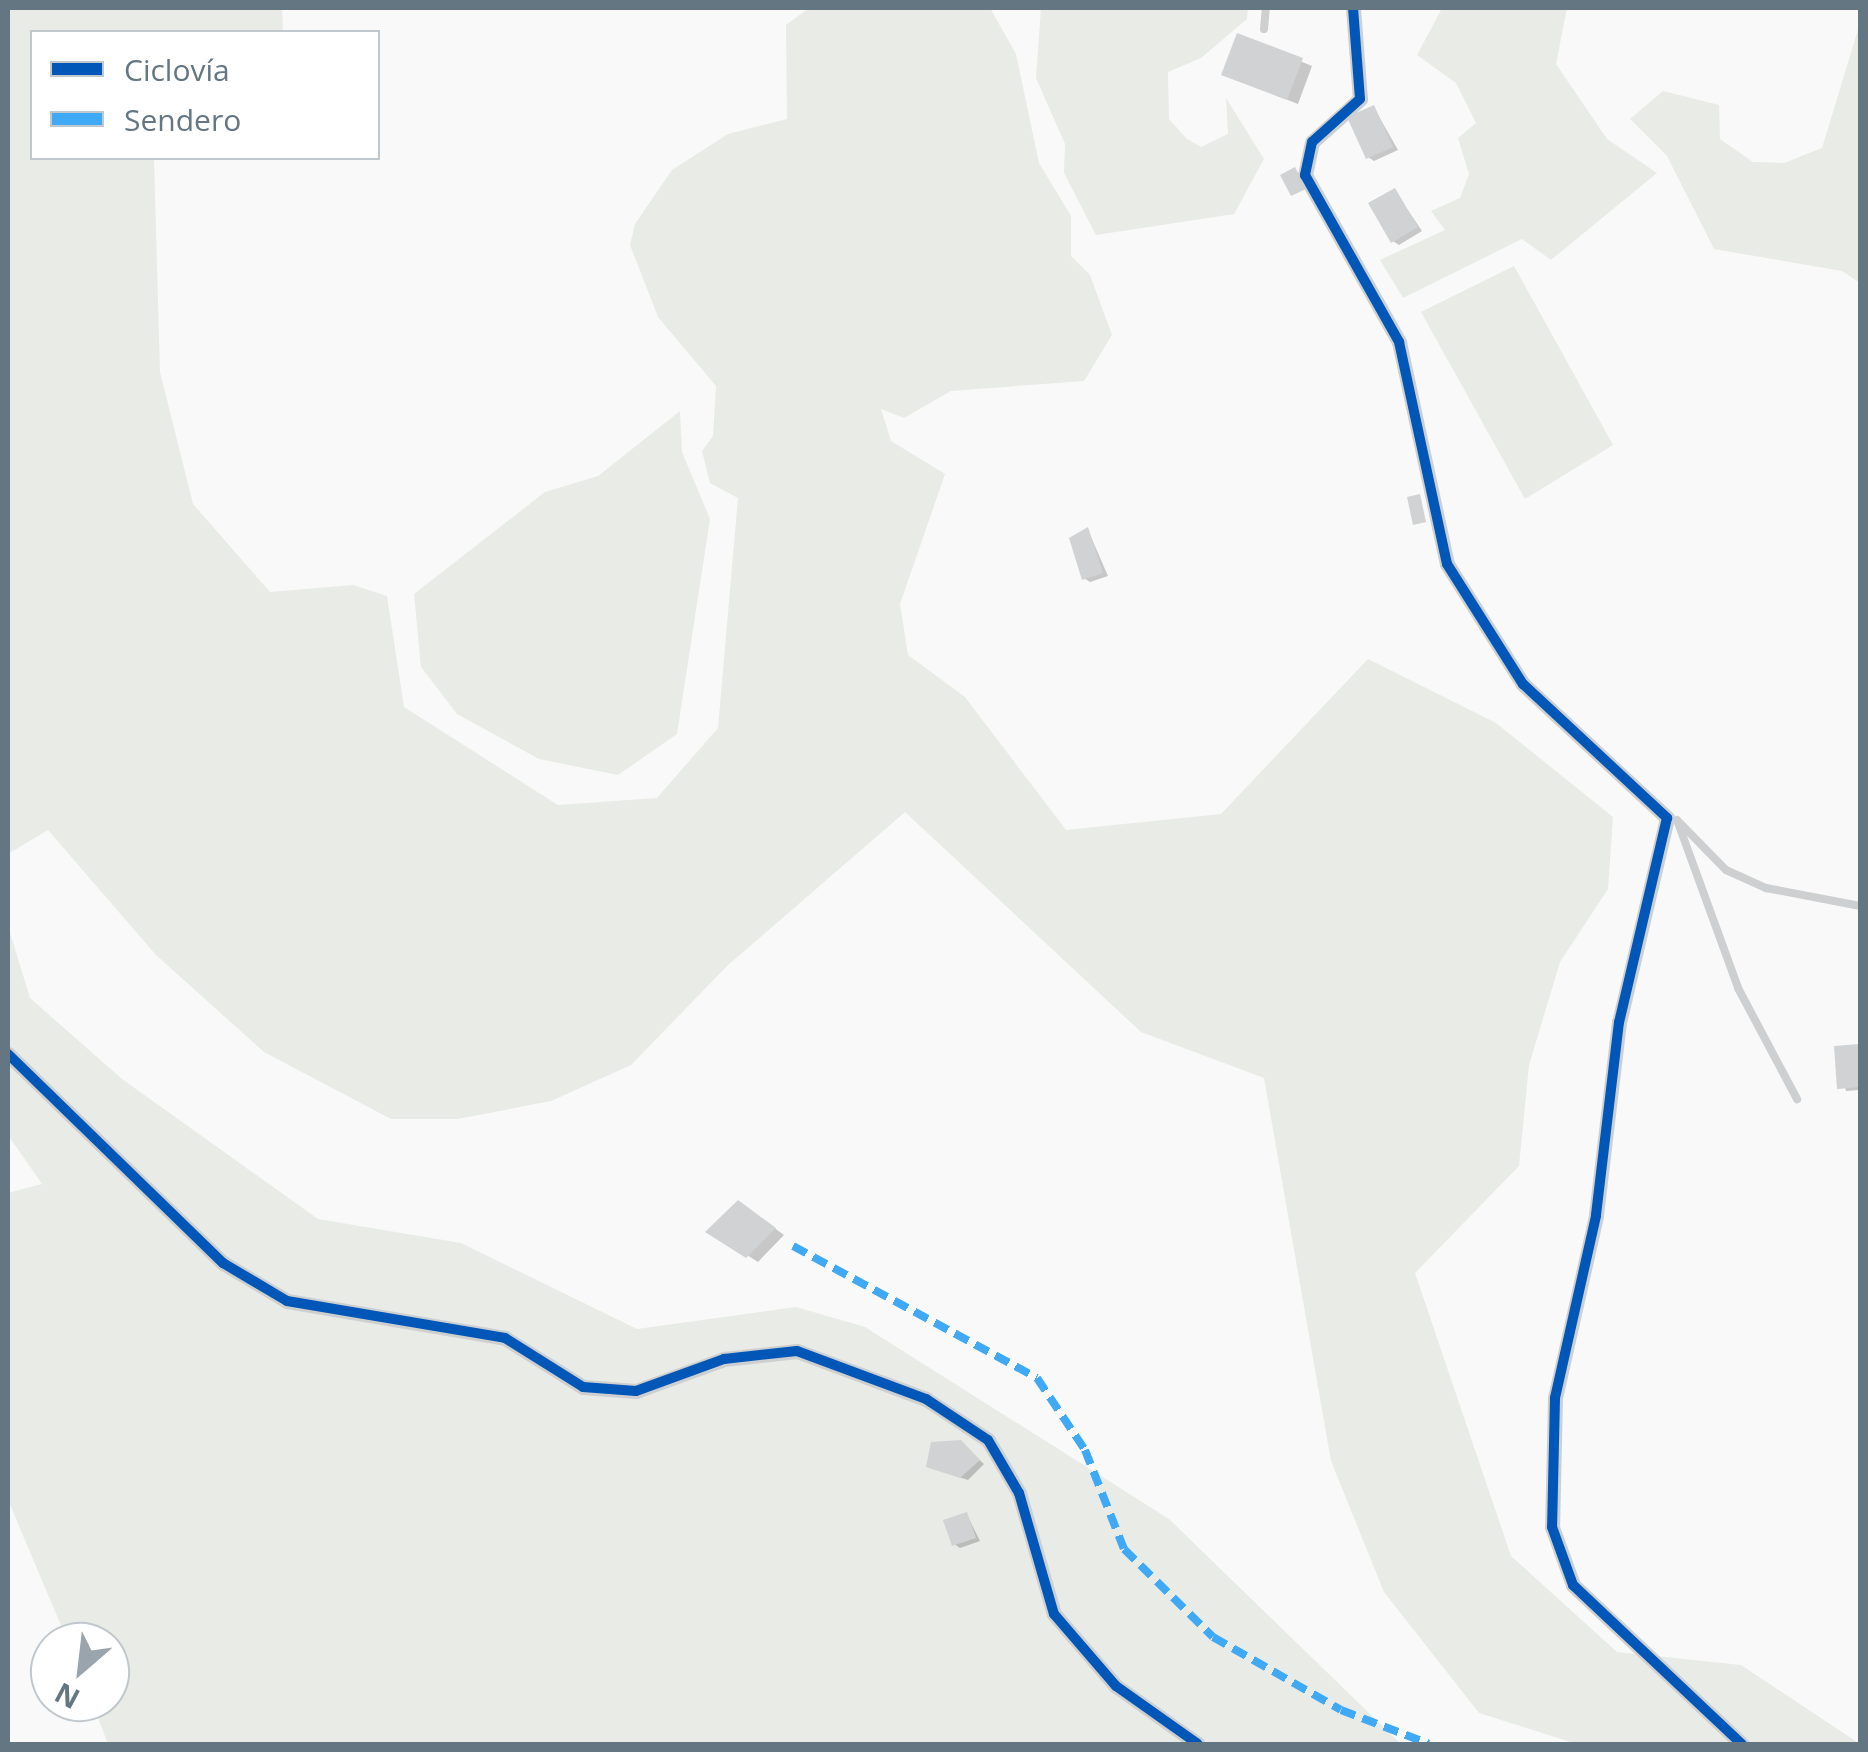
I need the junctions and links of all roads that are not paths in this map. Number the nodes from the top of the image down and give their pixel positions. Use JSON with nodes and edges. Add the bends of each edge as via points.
{"nodes":[{"id":1,"x":1266,"y":8,"type":"edge"},
{"id":2,"x":1352,"y":8,"type":"edge"},
{"id":3,"x":1264,"y":29,"type":"dead end"},
{"id":4,"x":1671,"y":814,"type":"junction"},
{"id":5,"x":1860,"y":906,"type":"edge"},
{"id":6,"x":8,"y":1054,"type":"edge"},
{"id":7,"x":1797,"y":1099,"type":"dead end"},
{"id":8,"x":1198,"y":1744,"type":"edge"},
{"id":9,"x":1742,"y":1744,"type":"edge"}],
"edges":[{"from":1,"to":3,"type":"lane"},
{"from":2,"to":4,"type":"street","via":[[1360,99],[1312,142],[1306,175],[1398,342],[1446,564],[1523,684]]},
{"from":4,"to":5,"type":"lane","via":[[1726,870],[1766,888]]},
{"from":4,"to":7,"type":"lane","via":[[1738,988]]},
{"from":4,"to":9,"type":"street","via":[[1618,1022],[1596,1216],[1555,1398],[1549,1490],[1573,1586]]},
{"from":6,"to":8,"type":"street","via":[[223,1263],[286,1300],[506,1338],[583,1387],[636,1392],[724,1359],[797,1351],[926,1400],[988,1440],[1020,1492],[1054,1614],[1116,1686]]}]}
